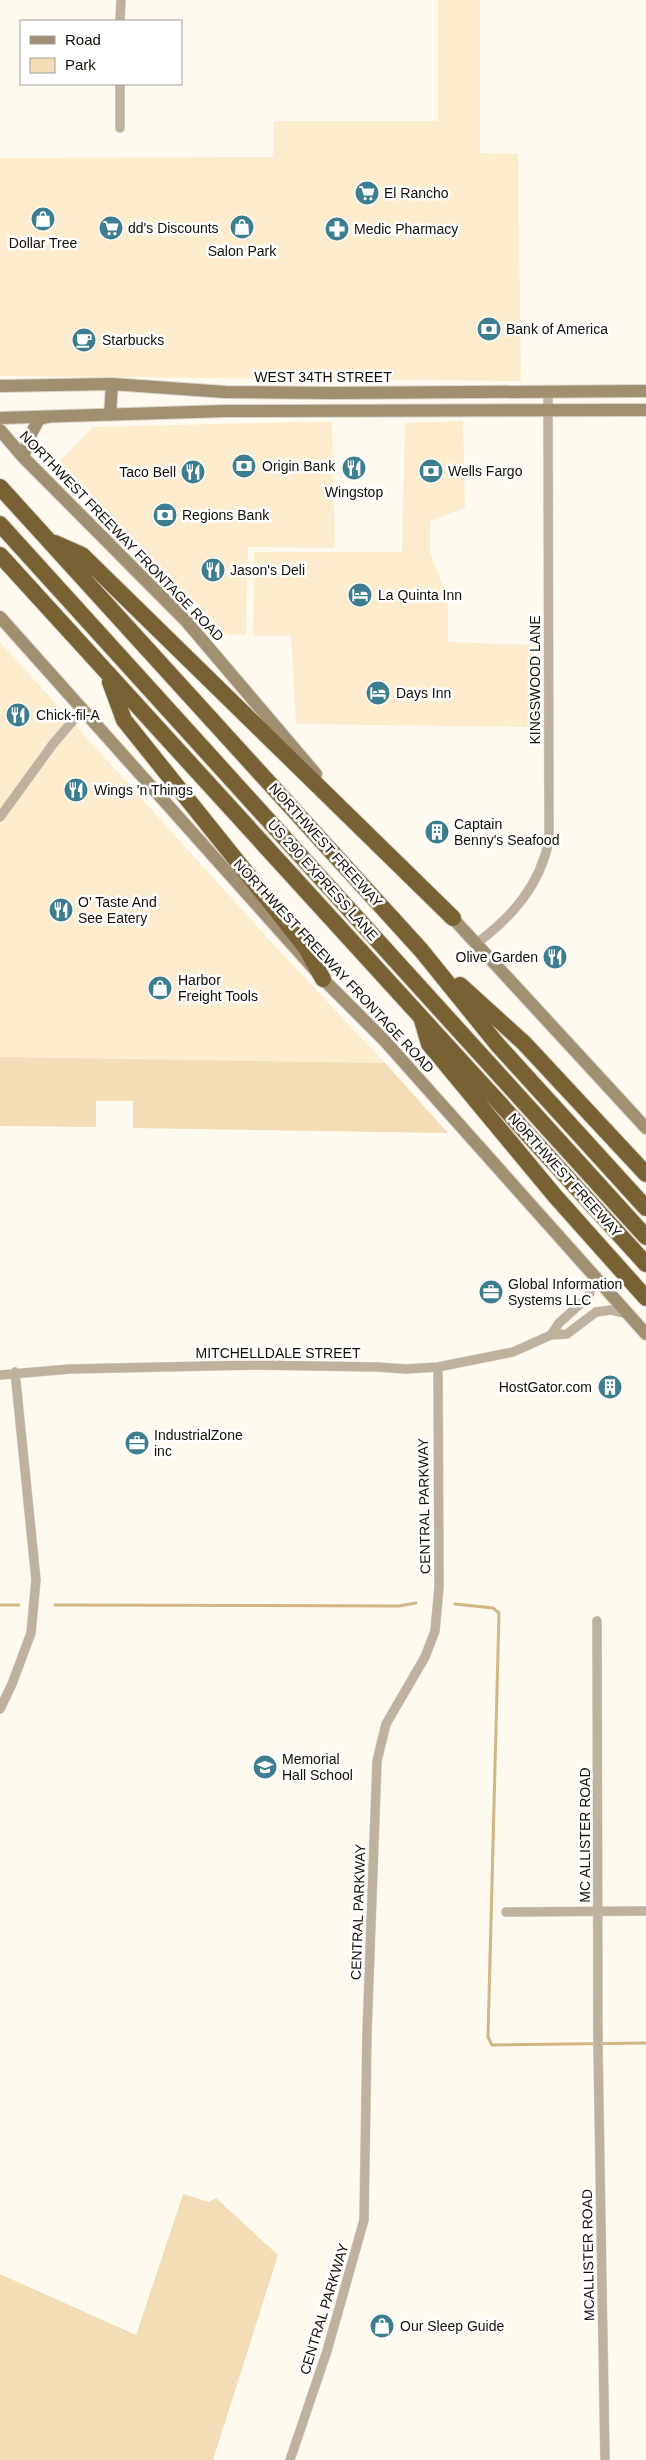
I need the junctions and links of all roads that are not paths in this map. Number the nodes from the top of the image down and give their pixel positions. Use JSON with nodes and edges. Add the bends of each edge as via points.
{"nodes":[{"id":1,"x":120,"y":0,"type":"edge"},
{"id":2,"x":120,"y":20,"type":"edge"},
{"id":3,"x":120,"y":85,"type":"edge"},
{"id":4,"x":120,"y":128,"type":"dead end"},
{"id":5,"x":112,"y":384,"type":"junction"},
{"id":6,"x":0,"y":386,"type":"edge"},
{"id":7,"x":646,"y":391,"type":"edge"},
{"id":8,"x":225,"y":392,"type":"junction"},
{"id":9,"x":464,"y":392,"type":"junction"},
{"id":10,"x":548,"y":392,"type":"junction"},
{"id":11,"x":465,"y":409,"type":"junction"},
{"id":12,"x":548,"y":410,"type":"junction"},
{"id":13,"x":646,"y":410,"type":"edge"},
{"id":14,"x":225,"y":411,"type":"junction"},
{"id":15,"x":110,"y":415,"type":"junction"},
{"id":16,"x":49,"y":416,"type":"junction"},
{"id":17,"x":0,"y":418,"type":"edge"},
{"id":18,"x":0,"y":430,"type":"edge"},
{"id":19,"x":0,"y":445,"type":"edge"},
{"id":20,"x":23,"y":457,"type":"junction"},
{"id":21,"x":0,"y":487,"type":"edge"},
{"id":22,"x":0,"y":524,"type":"edge"},
{"id":23,"x":48,"y":540,"type":"junction"},
{"id":24,"x":0,"y":554,"type":"edge"},
{"id":25,"x":0,"y":617,"type":"edge"},
{"id":26,"x":107,"y":672,"type":"junction"},
{"id":27,"x":83,"y":709,"type":"junction"},
{"id":28,"x":0,"y":817,"type":"edge"},
{"id":29,"x":453,"y":918,"type":"junction"},
{"id":30,"x":477,"y":943,"type":"junction"},
{"id":31,"x":421,"y":950,"type":"junction"},
{"id":32,"x":323,"y":979,"type":"junction"},
{"id":33,"x":420,"y":1016,"type":"junction"},
{"id":34,"x":646,"y":1128,"type":"edge"},
{"id":35,"x":646,"y":1174,"type":"edge"},
{"id":36,"x":646,"y":1208,"type":"edge"},
{"id":37,"x":646,"y":1237,"type":"edge"},
{"id":38,"x":646,"y":1264,"type":"edge"},
{"id":39,"x":594,"y":1276,"type":"junction"},
{"id":40,"x":646,"y":1298,"type":"edge"},
{"id":41,"x":628,"y":1314,"type":"junction"},
{"id":42,"x":646,"y":1334,"type":"edge"},
{"id":43,"x":551,"y":1335,"type":"junction"},
{"id":44,"x":438,"y":1367,"type":"junction"},
{"id":45,"x":15,"y":1372,"type":"junction"},
{"id":46,"x":0,"y":1375,"type":"edge"},
{"id":47,"x":597,"y":1621,"type":"dead end"},
{"id":48,"x":0,"y":1709,"type":"edge"},
{"id":49,"x":646,"y":1911,"type":"edge"},
{"id":50,"x":506,"y":1912,"type":"dead end"},
{"id":51,"x":599,"y":1912,"type":"junction"},
{"id":52,"x":598,"y":2049,"type":"joint"},
{"id":53,"x":290,"y":2460,"type":"edge"},
{"id":54,"x":604,"y":2460,"type":"edge"}],
"edges":[{"from":1,"to":2,"type":"street"},
{"from":3,"to":4,"type":"street"},
{"from":5,"to":6,"type":"main road","name":"WEST 34TH STREET"},
{"from":5,"to":8,"type":"main road","name":"WEST 34TH STREET"},
{"from":5,"to":15,"type":"main road"},
{"from":7,"to":10,"type":"main road","name":"WEST 34TH STREET"},
{"from":8,"to":9,"type":"main road","name":"WEST 34TH STREET"},
{"from":8,"to":14,"type":"main road"},
{"from":9,"to":10,"type":"main road","name":"WEST 34TH STREET"},
{"from":9,"to":11,"type":"main road"},
{"from":10,"to":12,"type":"street","name":"KINGSWOOD LANE"},
{"from":11,"to":12,"type":"main road"},
{"from":11,"to":14,"type":"main road"},
{"from":12,"to":13,"type":"main road"},
{"from":12,"to":30,"type":"street","name":"KINGSWOOD LANE","via":[[549,840],[545,858],[522,902]]},
{"from":14,"to":15,"type":"main road"},
{"from":15,"to":16,"type":"main road"},
{"from":16,"to":17,"type":"main road"},
{"from":16,"to":20,"type":"main road","via":[[39,419]]},
{"from":18,"to":20,"type":"main road","name":"NORTHWEST FREEWAY FRONTAGE ROAD"},
{"from":19,"to":20,"type":"main road"},
{"from":20,"to":29,"type":"main road","name":"NORTHWEST FREEWAY FRONTAGE ROAD","via":[[186,622],[328,789]]},
{"from":21,"to":23,"type":"highway","name":"NORTHWEST FREEWAY"},
{"from":22,"to":37,"type":"highway","name":"US 290 EXPRESS LANE"},
{"from":23,"to":29,"type":"highway","via":[[82,555]]},
{"from":23,"to":31,"type":"highway","name":"NORTHWEST FREEWAY"},
{"from":24,"to":26,"type":"highway","name":"NORTHWEST FREEWAY"},
{"from":25,"to":27,"type":"main road","name":"NORTHWEST FREEWAY FRONTAGE ROAD"},
{"from":26,"to":32,"type":"highway","via":[[124,720],[306,948]]},
{"from":26,"to":33,"type":"highway","name":"NORTHWEST FREEWAY"},
{"from":27,"to":28,"type":"street"},
{"from":27,"to":32,"type":"main road","name":"NORTHWEST FREEWAY FRONTAGE ROAD"},
{"from":29,"to":30,"type":"main road","name":"NORTHWEST FREEWAY FRONTAGE ROAD"},
{"from":30,"to":34,"type":"main road","name":"NORTHWEST FREEWAY FRONTAGE ROAD"},
{"from":31,"to":35,"type":"highway","via":[[524,1043]]},
{"from":31,"to":36,"type":"highway","name":"NORTHWEST FREEWAY","via":[[497,1044]]},
{"from":32,"to":39,"type":"main road","name":"NORTHWEST FREEWAY FRONTAGE ROAD","via":[[384,1040]]},
{"from":33,"to":38,"type":"highway","name":"NORTHWEST FREEWAY"},
{"from":33,"to":40,"type":"highway","via":[[429,1044],[555,1196]]},
{"from":39,"to":41,"type":"main road","name":"NORTHWEST FREEWAY FRONTAGE ROAD"},
{"from":39,"to":43,"type":"street","name":"MITCHELLDALE STREET","via":[[589,1296],[559,1323]]},
{"from":41,"to":42,"type":"main road","name":"NORTHWEST FREEWAY FRONTAGE ROAD"},
{"from":41,"to":43,"type":"street","name":"MITCHELLDALE STREET","via":[[611,1310],[596,1312],[567,1334]]},
{"from":43,"to":44,"type":"street","name":"MITCHELLDALE STREET","via":[[513,1352]]},
{"from":44,"to":45,"type":"street","name":"MITCHELLDALE STREET","via":[[255,1365]]},
{"from":44,"to":53,"type":"street","name":"CENTRAL PARKWAY","via":[[439,1587],[435,1631],[425,1657],[386,1724],[377,1761],[364,2220],[330,2343]]},
{"from":45,"to":46,"type":"street","name":"MITCHELLDALE STREET"},
{"from":45,"to":48,"type":"street","via":[[36,1587],[31,1633]]},
{"from":47,"to":51,"type":"street","name":"MC ALLISTER ROAD"},
{"from":49,"to":51,"type":"street"},
{"from":50,"to":51,"type":"street"},
{"from":51,"to":52,"type":"street","name":"MC ALLISTER ROAD"},
{"from":52,"to":54,"type":"street","name":"MCALLISTER ROAD"}]}
